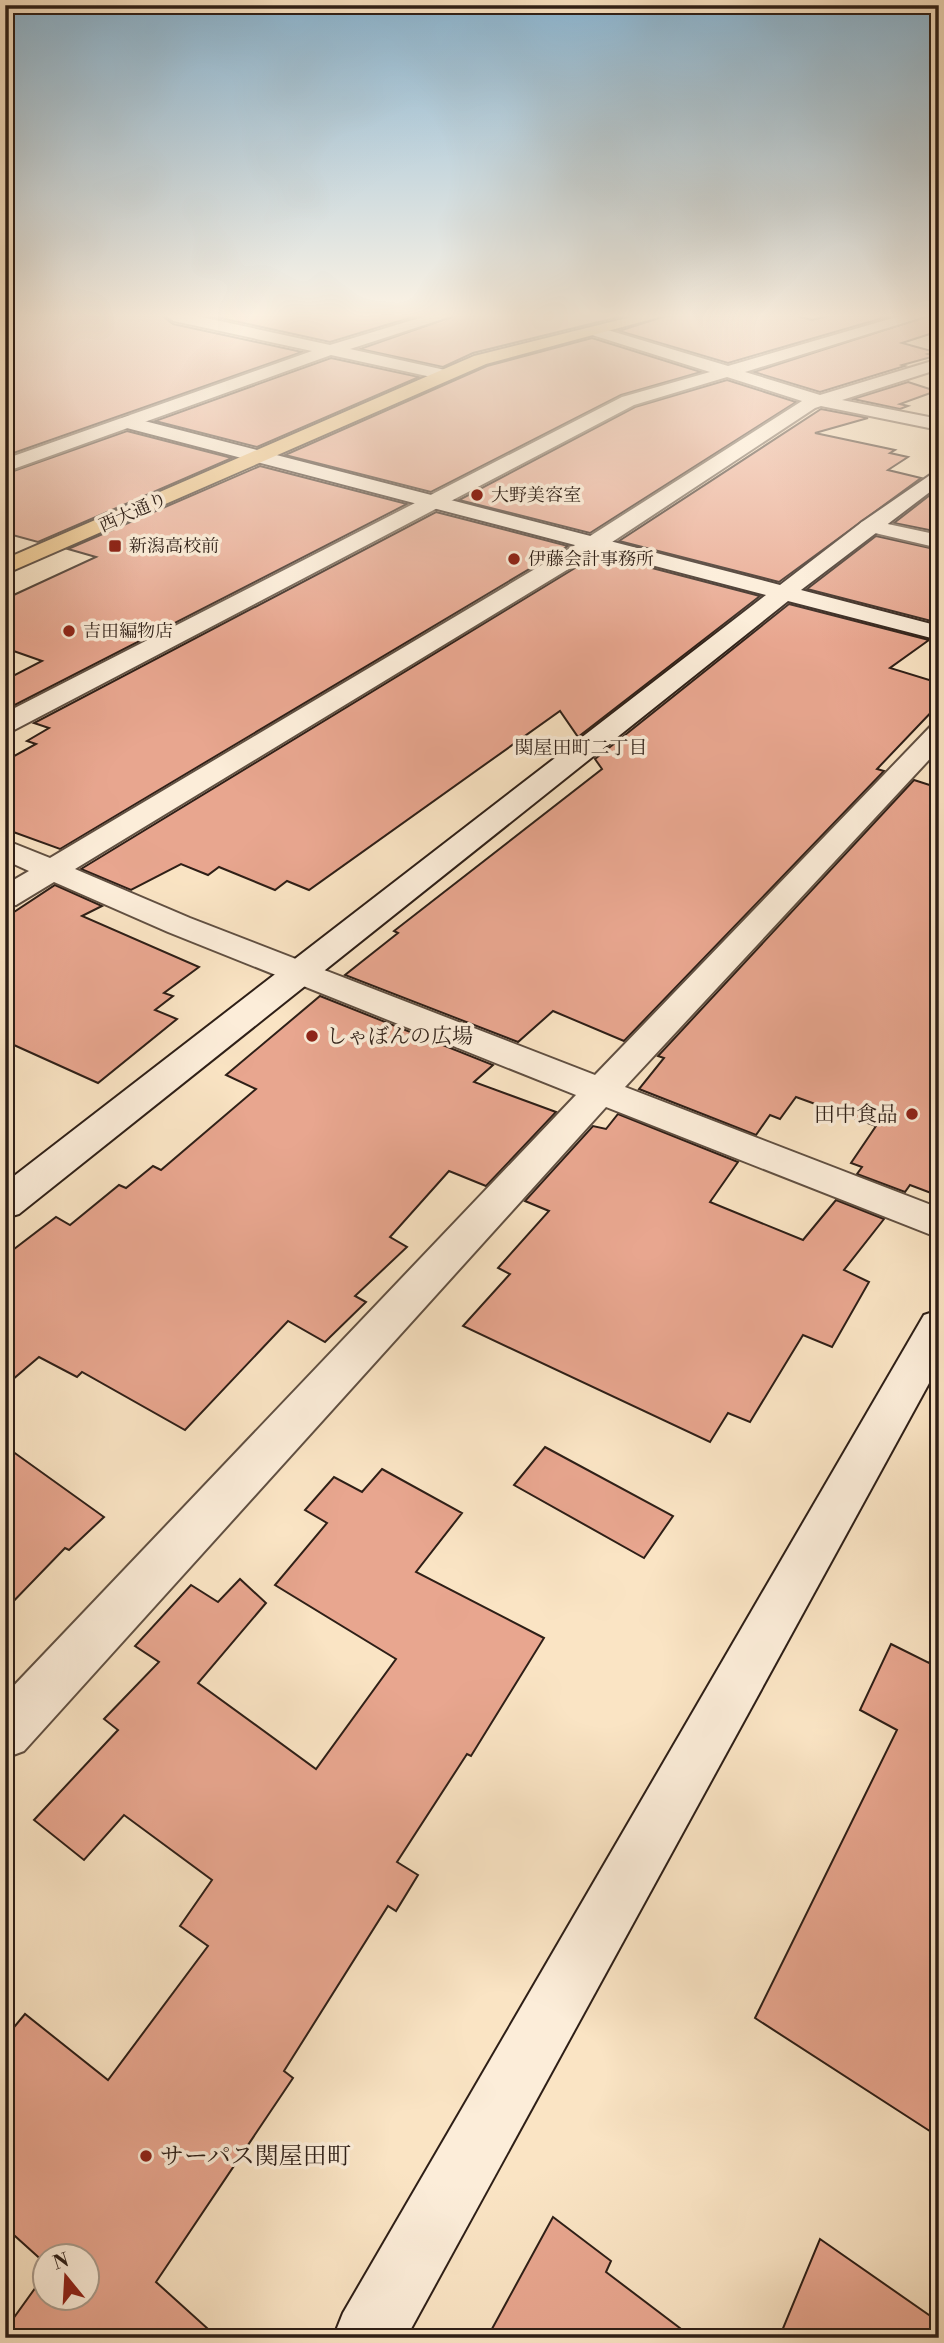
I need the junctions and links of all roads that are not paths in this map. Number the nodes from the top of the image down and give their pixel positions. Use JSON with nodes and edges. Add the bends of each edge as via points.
{"nodes":[{"id":1,"x":122,"y":425,"type":"edge"},
{"id":2,"x":138,"y":425,"type":"edge"},
{"id":3,"x":330,"y":425,"type":"edge"},
{"id":4,"x":582,"y":425,"type":"edge"},
{"id":5,"x":776,"y":425,"type":"edge"},
{"id":6,"x":260,"y":456,"type":"junction"},
{"id":7,"x":5,"y":466,"type":"edge"},
{"id":8,"x":939,"y":475,"type":"edge"},
{"id":9,"x":438,"y":502,"type":"junction"},
{"id":10,"x":869,"y":526,"type":"junction"},
{"id":11,"x":939,"y":542,"type":"edge"},
{"id":12,"x":595,"y":543,"type":"junction"},
{"id":13,"x":5,"y":568,"type":"edge"},
{"id":14,"x":785,"y":594,"type":"junction"},
{"id":15,"x":939,"y":633,"type":"edge"},
{"id":16,"x":5,"y":724,"type":"edge"},
{"id":17,"x":939,"y":733,"type":"edge"},
{"id":18,"x":5,"y":849,"type":"edge"},
{"id":19,"x":53,"y":868,"type":"junction"},
{"id":20,"x":5,"y":898,"type":"edge"},
{"id":21,"x":299,"y":972,"type":"junction"},
{"id":22,"x":600,"y":1089,"type":"junction"},
{"id":23,"x":5,"y":1204,"type":"edge"},
{"id":24,"x":939,"y":1224,"type":"edge"},
{"id":25,"x":939,"y":1326,"type":"edge"},
{"id":26,"x":5,"y":1733,"type":"edge"},
{"id":27,"x":368,"y":2338,"type":"edge"}],
"edges":[{"from":1,"to":7,"type":"street"},
{"from":2,"to":6,"type":"street"},
{"from":3,"to":6,"type":"highway","name":"西大通り"},
{"from":4,"to":9,"type":"street"},
{"from":5,"to":12,"type":"street"},
{"from":6,"to":9,"type":"street"},
{"from":6,"to":13,"type":"highway","name":"西大通り"},
{"from":8,"to":10,"type":"street"},
{"from":9,"to":12,"type":"street"},
{"from":9,"to":16,"type":"street"},
{"from":10,"to":11,"type":"street"},
{"from":10,"to":14,"type":"street"},
{"from":12,"to":14,"type":"street"},
{"from":12,"to":19,"type":"street"},
{"from":14,"to":15,"type":"street"},
{"from":14,"to":21,"type":"street"},
{"from":17,"to":22,"type":"street"},
{"from":18,"to":19,"type":"street"},
{"from":19,"to":20,"type":"street"},
{"from":19,"to":21,"type":"street"},
{"from":21,"to":22,"type":"street"},
{"from":21,"to":23,"type":"street"},
{"from":22,"to":24,"type":"street"},
{"from":22,"to":26,"type":"street"},
{"from":25,"to":27,"type":"street"}]}
